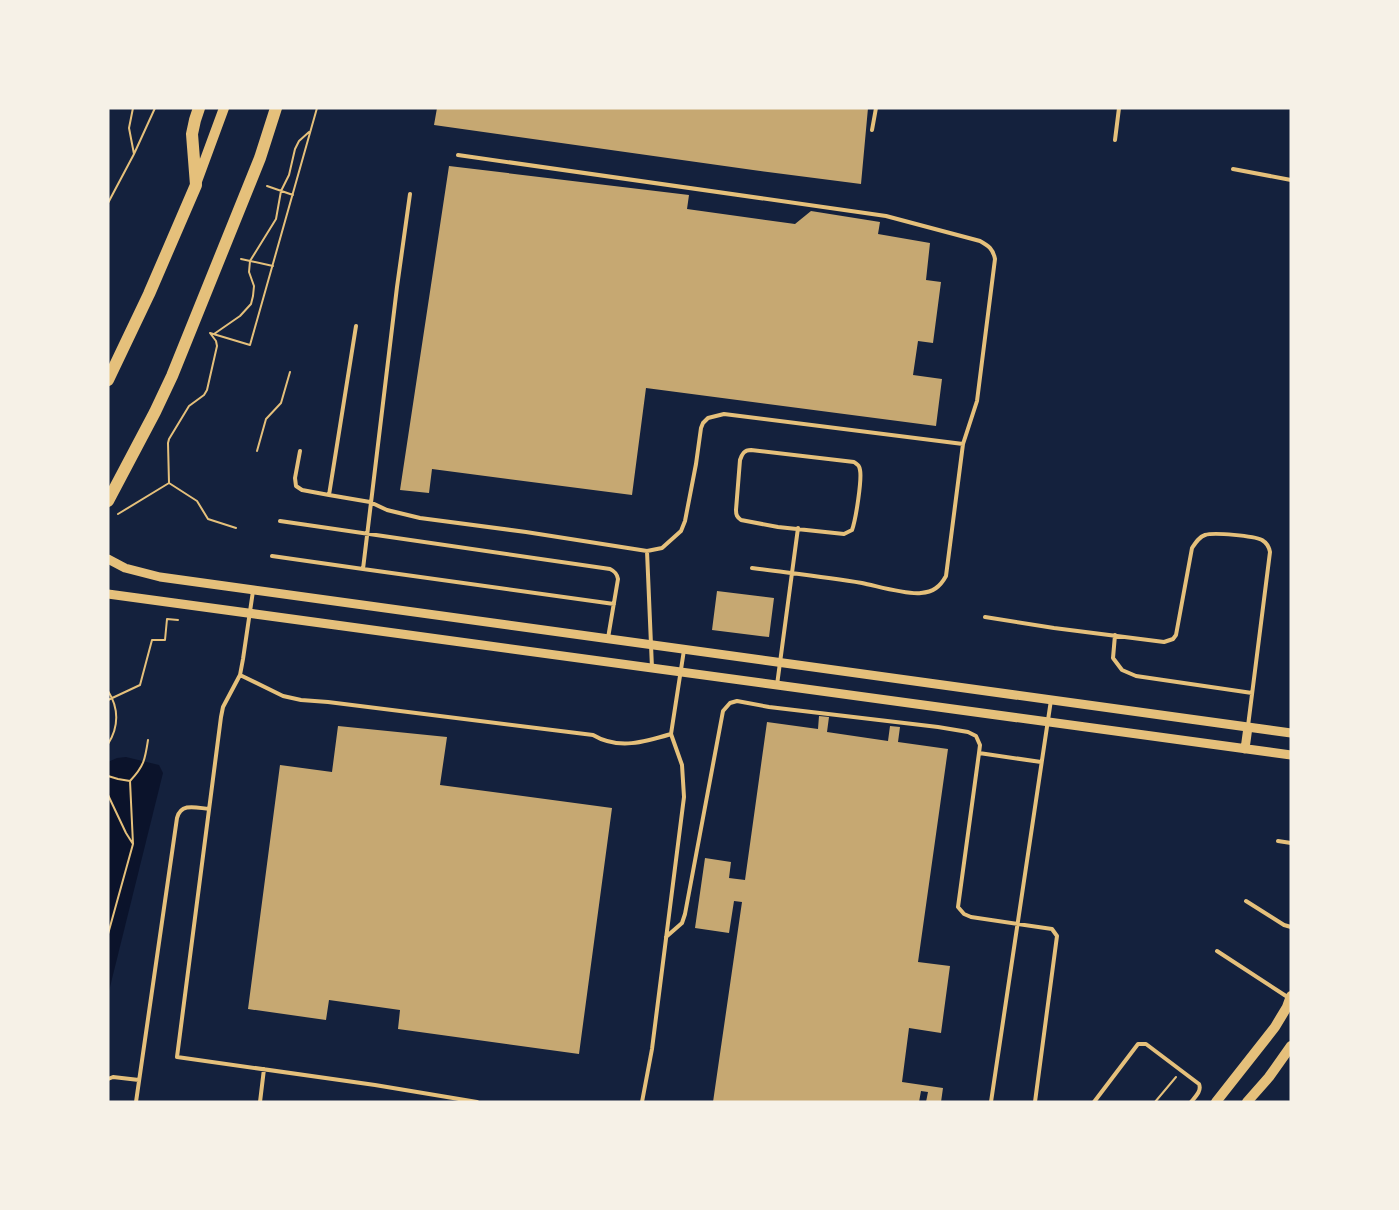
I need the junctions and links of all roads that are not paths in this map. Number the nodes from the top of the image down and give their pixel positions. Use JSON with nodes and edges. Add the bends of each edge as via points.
{"nodes":[{"id":1,"x":199,"y":108,"type":"edge"},
{"id":2,"x":224,"y":108,"type":"edge"},
{"id":3,"x":276,"y":108,"type":"edge"},
{"id":4,"x":876,"y":108,"type":"edge"},
{"id":5,"x":1119,"y":108,"type":"edge"},
{"id":6,"x":872,"y":129,"type":"dead end"},
{"id":7,"x":1115,"y":140,"type":"dead end"},
{"id":8,"x":458,"y":155,"type":"dead end"},
{"id":9,"x":1233,"y":169,"type":"dead end"},
{"id":10,"x":1291,"y":180,"type":"edge"},
{"id":11,"x":196,"y":185,"type":"junction"},
{"id":12,"x":410,"y":194,"type":"dead end"},
{"id":13,"x":356,"y":326,"type":"dead end"},
{"id":14,"x":108,"y":380,"type":"edge"},
{"id":15,"x":963,"y":444,"type":"junction"},
{"id":16,"x":300,"y":451,"type":"dead end"},
{"id":17,"x":329,"y":495,"type":"junction"},
{"id":18,"x":108,"y":501,"type":"edge"},
{"id":19,"x":370,"y":502,"type":"junction"},
{"id":20,"x":280,"y":521,"type":"dead end"},
{"id":21,"x":798,"y":528,"type":"junction"},
{"id":22,"x":367,"y":534,"type":"junction"},
{"id":23,"x":648,"y":551,"type":"junction"},
{"id":24,"x":272,"y":555,"type":"dead end"},
{"id":25,"x":108,"y":559,"type":"edge"},
{"id":26,"x":752,"y":568,"type":"dead end"},
{"id":27,"x":363,"y":569,"type":"junction"},
{"id":28,"x":791,"y":573,"type":"junction"},
{"id":29,"x":254,"y":590,"type":"junction"},
{"id":30,"x":108,"y":594,"type":"edge"},
{"id":31,"x":614,"y":604,"type":"junction"},
{"id":32,"x":250,"y":614,"type":"junction"},
{"id":33,"x":985,"y":617,"type":"dead end"},
{"id":34,"x":1115,"y":635,"type":"junction"},
{"id":35,"x":608,"y":638,"type":"junction"},
{"id":36,"x":652,"y":644,"type":"junction"},
{"id":37,"x":684,"y":649,"type":"junction"},
{"id":38,"x":781,"y":662,"type":"junction"},
{"id":39,"x":652,"y":669,"type":"junction"},
{"id":40,"x":680,"y":672,"type":"junction"},
{"id":41,"x":240,"y":675,"type":"junction"},
{"id":42,"x":777,"y":686,"type":"junction"},
{"id":43,"x":1252,"y":693,"type":"junction"},
{"id":44,"x":1051,"y":699,"type":"junction"},
{"id":45,"x":1048,"y":722,"type":"junction"},
{"id":46,"x":1248,"y":727,"type":"junction"},
{"id":47,"x":1291,"y":733,"type":"edge"},
{"id":48,"x":671,"y":734,"type":"junction"},
{"id":49,"x":1245,"y":749,"type":"junction"},
{"id":50,"x":980,"y":753,"type":"junction"},
{"id":51,"x":1291,"y":755,"type":"edge"},
{"id":52,"x":1041,"y":762,"type":"junction"},
{"id":53,"x":209,"y":809,"type":"junction"},
{"id":54,"x":1278,"y":841,"type":"dead end"},
{"id":55,"x":1291,"y":843,"type":"edge"},
{"id":56,"x":1246,"y":901,"type":"dead end"},
{"id":57,"x":1017,"y":923,"type":"junction"},
{"id":58,"x":1291,"y":927,"type":"edge"},
{"id":59,"x":666,"y":937,"type":"junction"},
{"id":60,"x":1217,"y":951,"type":"dead end"},
{"id":61,"x":1291,"y":997,"type":"edge"},
{"id":62,"x":1291,"y":1046,"type":"edge"},
{"id":63,"x":264,"y":1069,"type":"junction"},
{"id":64,"x":108,"y":1079,"type":"edge"},
{"id":65,"x":139,"y":1080,"type":"junction"},
{"id":66,"x":136,"y":1102,"type":"edge"},
{"id":67,"x":260,"y":1102,"type":"edge"},
{"id":68,"x":477,"y":1102,"type":"edge"},
{"id":69,"x":642,"y":1102,"type":"edge"},
{"id":70,"x":991,"y":1102,"type":"edge"},
{"id":71,"x":1035,"y":1102,"type":"edge"},
{"id":72,"x":1094,"y":1102,"type":"edge"},
{"id":73,"x":1191,"y":1102,"type":"edge"},
{"id":74,"x":1216,"y":1102,"type":"edge"},
{"id":75,"x":1247,"y":1102,"type":"edge"}],
"edges":[{"from":1,"to":11,"type":"highway","via":[[192,134]]},
{"from":2,"to":11,"type":"main road"},
{"from":3,"to":18,"type":"highway","via":[[172,376]]},
{"from":4,"to":6,"type":"lane"},
{"from":5,"to":7,"type":"lane"},
{"from":8,"to":15,"type":"lane","via":[[885,216],[988,245],[995,258],[977,400]]},
{"from":9,"to":10,"type":"lane"},
{"from":11,"to":14,"type":"highway"},
{"from":12,"to":19,"type":"lane"},
{"from":13,"to":17,"type":"lane"},
{"from":15,"to":23,"type":"lane","via":[[724,414],[708,418],[698,438],[681,531],[662,548]]},
{"from":15,"to":28,"type":"lane","via":[[946,576],[936,589],[917,594]]},
{"from":16,"to":17,"type":"lane","via":[[296,486]]},
{"from":17,"to":19,"type":"lane"},
{"from":19,"to":22,"type":"lane"},
{"from":19,"to":23,"type":"lane","via":[[420,518]]},
{"from":20,"to":22,"type":"lane"},
{"from":21,"to":21,"type":"lane","via":[[844,534],[851,531],[856,517],[860,467],[854,462],[751,450],[743,453],[736,515],[741,520]]},
{"from":21,"to":28,"type":"lane"},
{"from":22,"to":27,"type":"lane"},
{"from":22,"to":31,"type":"lane","via":[[610,569],[618,579]]},
{"from":23,"to":36,"type":"lane"},
{"from":24,"to":27,"type":"lane"},
{"from":25,"to":29,"type":"street","via":[[160,577]]},
{"from":26,"to":28,"type":"lane"},
{"from":27,"to":31,"type":"lane"},
{"from":28,"to":38,"type":"lane"},
{"from":29,"to":32,"type":"lane"},
{"from":29,"to":35,"type":"street"},
{"from":30,"to":32,"type":"street"},
{"from":31,"to":35,"type":"lane"},
{"from":32,"to":39,"type":"street"},
{"from":32,"to":41,"type":"lane"},
{"from":33,"to":34,"type":"lane"},
{"from":34,"to":43,"type":"lane","via":[[1113,658],[1122,670],[1136,676]]},
{"from":34,"to":43,"type":"lane","via":[[1164,642],[1173,639],[1197,540],[1207,534],[1264,541],[1270,552]]},
{"from":35,"to":36,"type":"street"},
{"from":36,"to":37,"type":"street"},
{"from":36,"to":39,"type":"lane"},
{"from":37,"to":38,"type":"street"},
{"from":37,"to":40,"type":"lane"},
{"from":38,"to":42,"type":"lane"},
{"from":38,"to":44,"type":"street"},
{"from":39,"to":40,"type":"street"},
{"from":40,"to":42,"type":"street"},
{"from":40,"to":48,"type":"lane"},
{"from":41,"to":48,"type":"lane","via":[[283,696],[301,700],[593,735],[626,744]]},
{"from":41,"to":53,"type":"lane","via":[[223,707]]},
{"from":42,"to":45,"type":"street"},
{"from":43,"to":46,"type":"lane"},
{"from":44,"to":45,"type":"lane"},
{"from":44,"to":46,"type":"street"},
{"from":45,"to":49,"type":"street"},
{"from":45,"to":52,"type":"lane"},
{"from":46,"to":47,"type":"street"},
{"from":46,"to":49,"type":"street"},
{"from":48,"to":59,"type":"lane","via":[[682,765],[684,797]]},
{"from":49,"to":51,"type":"street"},
{"from":50,"to":52,"type":"lane"},
{"from":50,"to":57,"type":"lane","via":[[958,907],[971,917]]},
{"from":50,"to":59,"type":"lane","via":[[976,736],[968,732],[730,703],[723,711],[685,914],[682,923]]},
{"from":52,"to":57,"type":"lane"},
{"from":53,"to":63,"type":"lane","via":[[177,1057]]},
{"from":53,"to":65,"type":"lane","via":[[187,807],[178,812]]},
{"from":54,"to":55,"type":"lane"},
{"from":56,"to":58,"type":"lane"},
{"from":57,"to":70,"type":"lane"},
{"from":57,"to":71,"type":"lane","via":[[1053,929],[1057,936]]},
{"from":59,"to":69,"type":"lane"},
{"from":60,"to":61,"type":"lane"},
{"from":61,"to":74,"type":"main road","via":[[1275,1027]]},
{"from":62,"to":75,"type":"main road"},
{"from":63,"to":67,"type":"lane"},
{"from":63,"to":68,"type":"lane"},
{"from":64,"to":65,"type":"lane"},
{"from":65,"to":66,"type":"lane"},
{"from":72,"to":73,"type":"lane","via":[[1138,1044],[1146,1044],[1199,1084]]}]}
